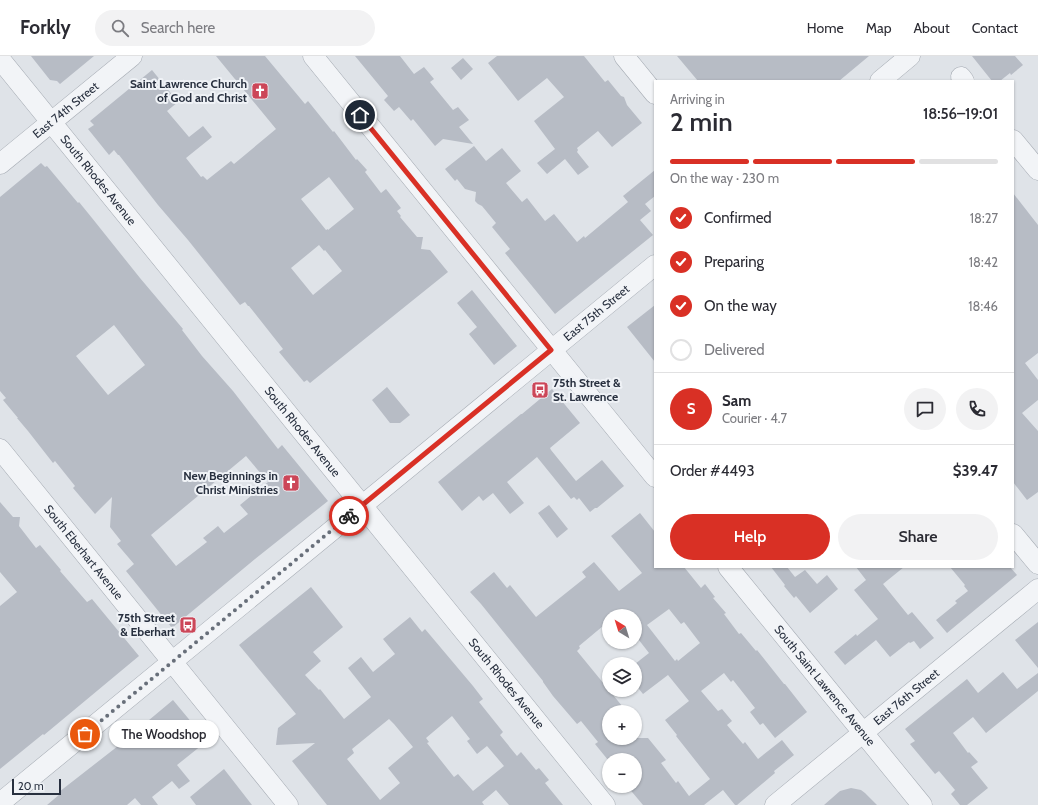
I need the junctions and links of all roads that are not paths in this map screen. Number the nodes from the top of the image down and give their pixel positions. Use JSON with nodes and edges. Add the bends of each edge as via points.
{"nodes":[{"id":1,"x":132,"y":56,"type":"edge"},
{"id":2,"x":313,"y":56,"type":"edge"},
{"id":3,"x":624,"y":56,"type":"edge"},
{"id":4,"x":910,"y":56,"type":"edge"},
{"id":5,"x":0,"y":59,"type":"edge"},
{"id":6,"x":881,"y":80,"type":"edge"},
{"id":7,"x":654,"y":93,"type":"edge"},
{"id":8,"x":52,"y":122,"type":"junction"},
{"id":9,"x":1014,"y":141,"type":"edge"},
{"id":10,"x":0,"y":164,"type":"edge"},
{"id":11,"x":1038,"y":170,"type":"edge"},
{"id":12,"x":654,"y":266,"type":"edge"},
{"id":13,"x":551,"y":350,"type":"junction"},
{"id":14,"x":0,"y":449,"type":"edge"},
{"id":15,"x":654,"y":476,"type":"edge"},
{"id":16,"x":362,"y":506,"type":"junction"},
{"id":17,"x":1014,"y":535,"type":"edge"},
{"id":18,"x":1038,"y":564,"type":"edge"},
{"id":19,"x":729,"y":568,"type":"edge"},
{"id":20,"x":1038,"y":590,"type":"edge"},
{"id":21,"x":172,"y":662,"type":"junction"},
{"id":22,"x":863,"y":733,"type":"junction"},
{"id":23,"x":0,"y":803,"type":"edge"},
{"id":24,"x":288,"y":805,"type":"edge"},
{"id":25,"x":605,"y":805,"type":"edge"},
{"id":26,"x":775,"y":805,"type":"edge"},
{"id":27,"x":922,"y":805,"type":"edge"}],
"edges":[{"from":1,"to":8,"type":"street","name":"East 74th Street"},
{"from":2,"to":13,"type":"street"},
{"from":3,"to":7,"type":"street"},
{"from":4,"to":6,"type":"street"},
{"from":5,"to":8,"type":"street","name":"South Rhodes Avenue"},
{"from":8,"to":10,"type":"street","name":"East 74th Street"},
{"from":8,"to":16,"type":"street","name":"South Rhodes Avenue"},
{"from":9,"to":11,"type":"street"},
{"from":12,"to":13,"type":"street","name":"East 75th Street"},
{"from":13,"to":15,"type":"street"},
{"from":13,"to":16,"type":"street","name":"East 75th Street"},
{"from":14,"to":21,"type":"street","name":"South Eberhart Avenue"},
{"from":16,"to":21,"type":"street","name":"East 75th Street"},
{"from":16,"to":25,"type":"street","name":"South Rhodes Avenue"},
{"from":17,"to":18,"type":"street"},
{"from":19,"to":22,"type":"street","name":"South Saint Lawrence Avenue"},
{"from":20,"to":22,"type":"street","name":"East 76th Street"},
{"from":21,"to":23,"type":"street","name":"East 75th Street"},
{"from":21,"to":24,"type":"street","name":"South Eberhart Avenue"},
{"from":22,"to":26,"type":"street","name":"East 76th Street"},
{"from":22,"to":27,"type":"street","name":"South Saint Lawrence Avenue"}]}
